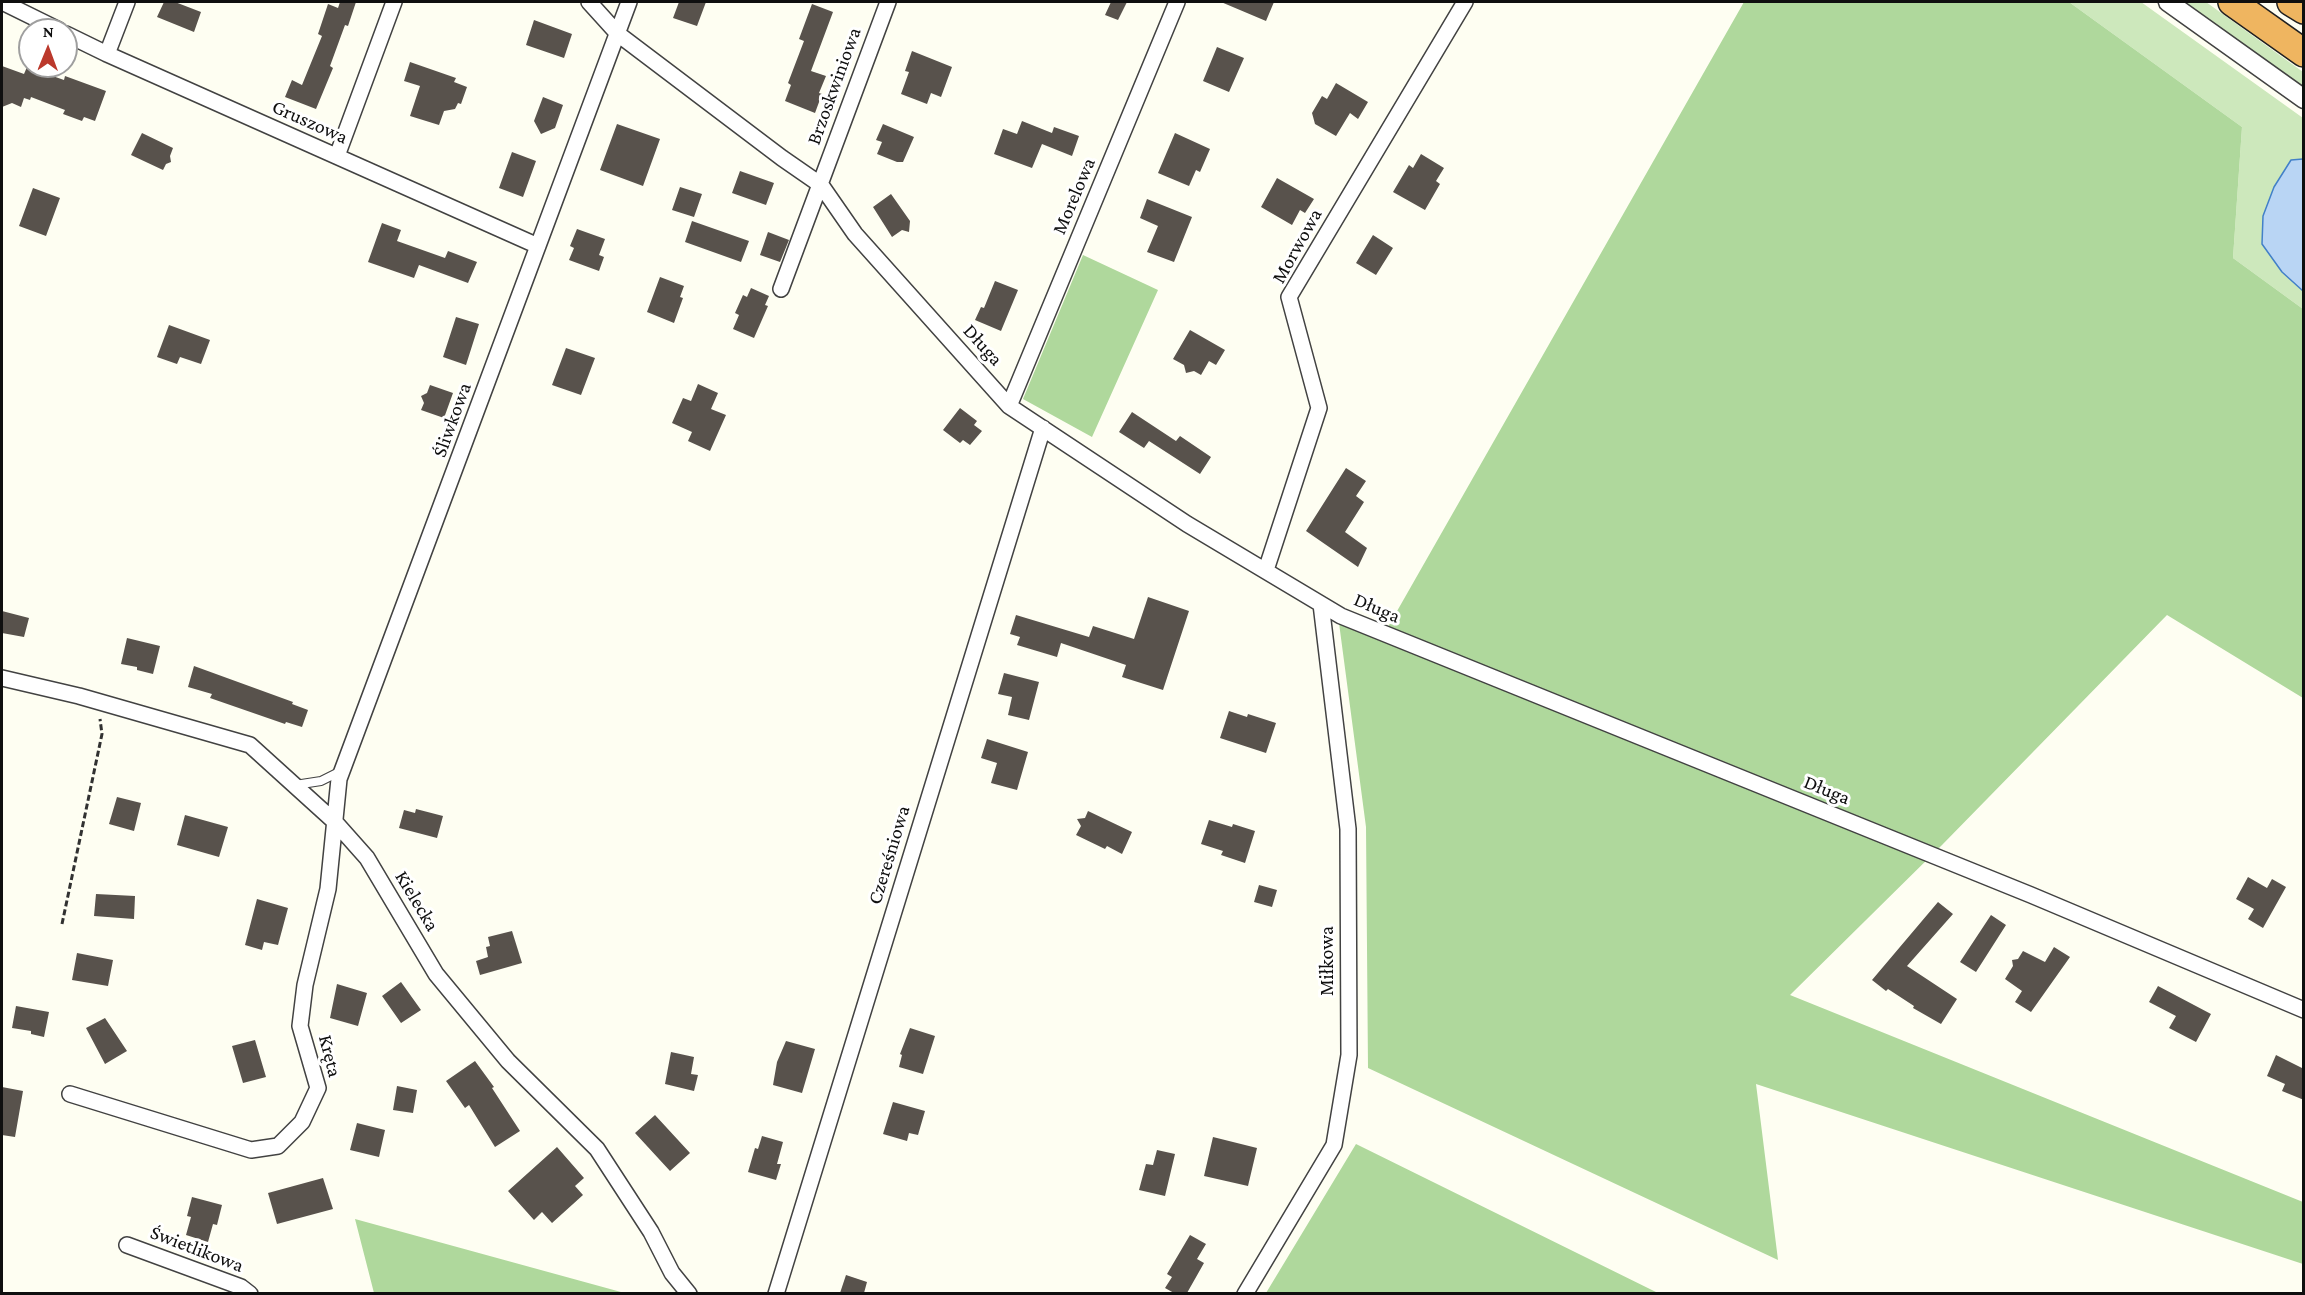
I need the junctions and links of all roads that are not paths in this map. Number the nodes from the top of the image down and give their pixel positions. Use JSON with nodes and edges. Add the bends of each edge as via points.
{"nodes":[{"id":1,"x":2,"y":2,"type":"edge"},
{"id":2,"x":127,"y":2,"type":"edge"},
{"id":3,"x":394,"y":2,"type":"edge"},
{"id":4,"x":589,"y":2,"type":"edge"},
{"id":5,"x":629,"y":2,"type":"edge"},
{"id":6,"x":888,"y":2,"type":"edge"},
{"id":7,"x":1177,"y":2,"type":"edge"},
{"id":8,"x":1465,"y":2,"type":"edge"},
{"id":9,"x":2168,"y":2,"type":"edge"},
{"id":10,"x":2232,"y":2,"type":"edge"},
{"id":11,"x":2291,"y":2,"type":"edge"},
{"id":12,"x":2304,"y":10,"type":"edge"},
{"id":13,"x":35,"y":18,"type":"edge"},
{"id":14,"x":618,"y":34,"type":"junction"},
{"id":15,"x":78,"y":40,"type":"edge"},
{"id":16,"x":2304,"y":53,"type":"edge"},
{"id":17,"x":107,"y":54,"type":"junction"},
{"id":18,"x":2304,"y":99,"type":"edge"},
{"id":19,"x":337,"y":156,"type":"junction"},
{"id":20,"x":821,"y":185,"type":"junction"},
{"id":21,"x":538,"y":246,"type":"junction"},
{"id":22,"x":781,"y":289,"type":"dead end"},
{"id":23,"x":1009,"y":406,"type":"junction"},
{"id":24,"x":1043,"y":428,"type":"junction"},
{"id":25,"x":1266,"y":570,"type":"junction"},
{"id":26,"x":1321,"y":604,"type":"junction"},
{"id":27,"x":2,"y":678,"type":"edge"},
{"id":28,"x":343,"y":770,"type":"junction"},
{"id":29,"x":294,"y":785,"type":"junction"},
{"id":30,"x":335,"y":822,"type":"junction"},
{"id":31,"x":2304,"y":1010,"type":"edge"},
{"id":32,"x":70,"y":1094,"type":"dead end"},
{"id":33,"x":127,"y":1245,"type":"dead end"},
{"id":34,"x":250,"y":1293,"type":"edge"},
{"id":35,"x":689,"y":1293,"type":"edge"},
{"id":36,"x":776,"y":1293,"type":"edge"},
{"id":37,"x":1245,"y":1293,"type":"edge"}],
"edges":[{"from":1,"to":13,"type":"street"},
{"from":2,"to":17,"type":"street"},
{"from":3,"to":19,"type":"street"},
{"from":4,"to":14,"type":"street","name":"Długa"},
{"from":5,"to":14,"type":"street","name":"Śliwkowa"},
{"from":6,"to":20,"type":"street","name":"Brzoskwiniowa"},
{"from":7,"to":23,"type":"street","name":"Morelowa"},
{"from":8,"to":25,"type":"street","name":"Morwowa","via":[[1289,297],[1319,408]]},
{"from":9,"to":18,"type":"street"},
{"from":10,"to":16,"type":"highway"},
{"from":11,"to":12,"type":"highway"},
{"from":14,"to":20,"type":"street","name":"Długa"},
{"from":14,"to":21,"type":"street","name":"Śliwkowa"},
{"from":15,"to":17,"type":"street","name":"Gruszowa"},
{"from":17,"to":19,"type":"street","name":"Gruszowa"},
{"from":19,"to":21,"type":"street","name":"Gruszowa"},
{"from":20,"to":22,"type":"street","name":"Brzoskwiniowa"},
{"from":20,"to":23,"type":"street","name":"Długa","via":[[855,234]]},
{"from":21,"to":28,"type":"street","name":"Śliwkowa"},
{"from":23,"to":24,"type":"street","name":"Długa"},
{"from":24,"to":25,"type":"street","name":"Długa","via":[[1187,524]]},
{"from":24,"to":36,"type":"street","name":"Czereśniowa"},
{"from":25,"to":26,"type":"street","name":"Długa"},
{"from":26,"to":31,"type":"street","name":"Długa","via":[[1372,629],[2020,890]]},
{"from":26,"to":37,"type":"street","name":"Miłkowa","via":[[1348,829],[1349,1055],[1334,1145]]},
{"from":27,"to":29,"type":"street","name":"Kielecka","via":[[250,745]]},
{"from":28,"to":29,"type":"lane","via":[[321,781]]},
{"from":28,"to":30,"type":"street","name":"Śliwkowa"},
{"from":29,"to":30,"type":"street","name":"Kielecka"},
{"from":30,"to":32,"type":"street","name":"Kręta","via":[[328,890],[305,985],[300,1026],[318,1088],[302,1122],[278,1146],[251,1150]]},
{"from":30,"to":35,"type":"street","name":"Kielecka","via":[[367,858],[436,974],[508,1061],[597,1149],[651,1232],[672,1273]]},
{"from":33,"to":34,"type":"street","name":"Świetlikowa"}]}
